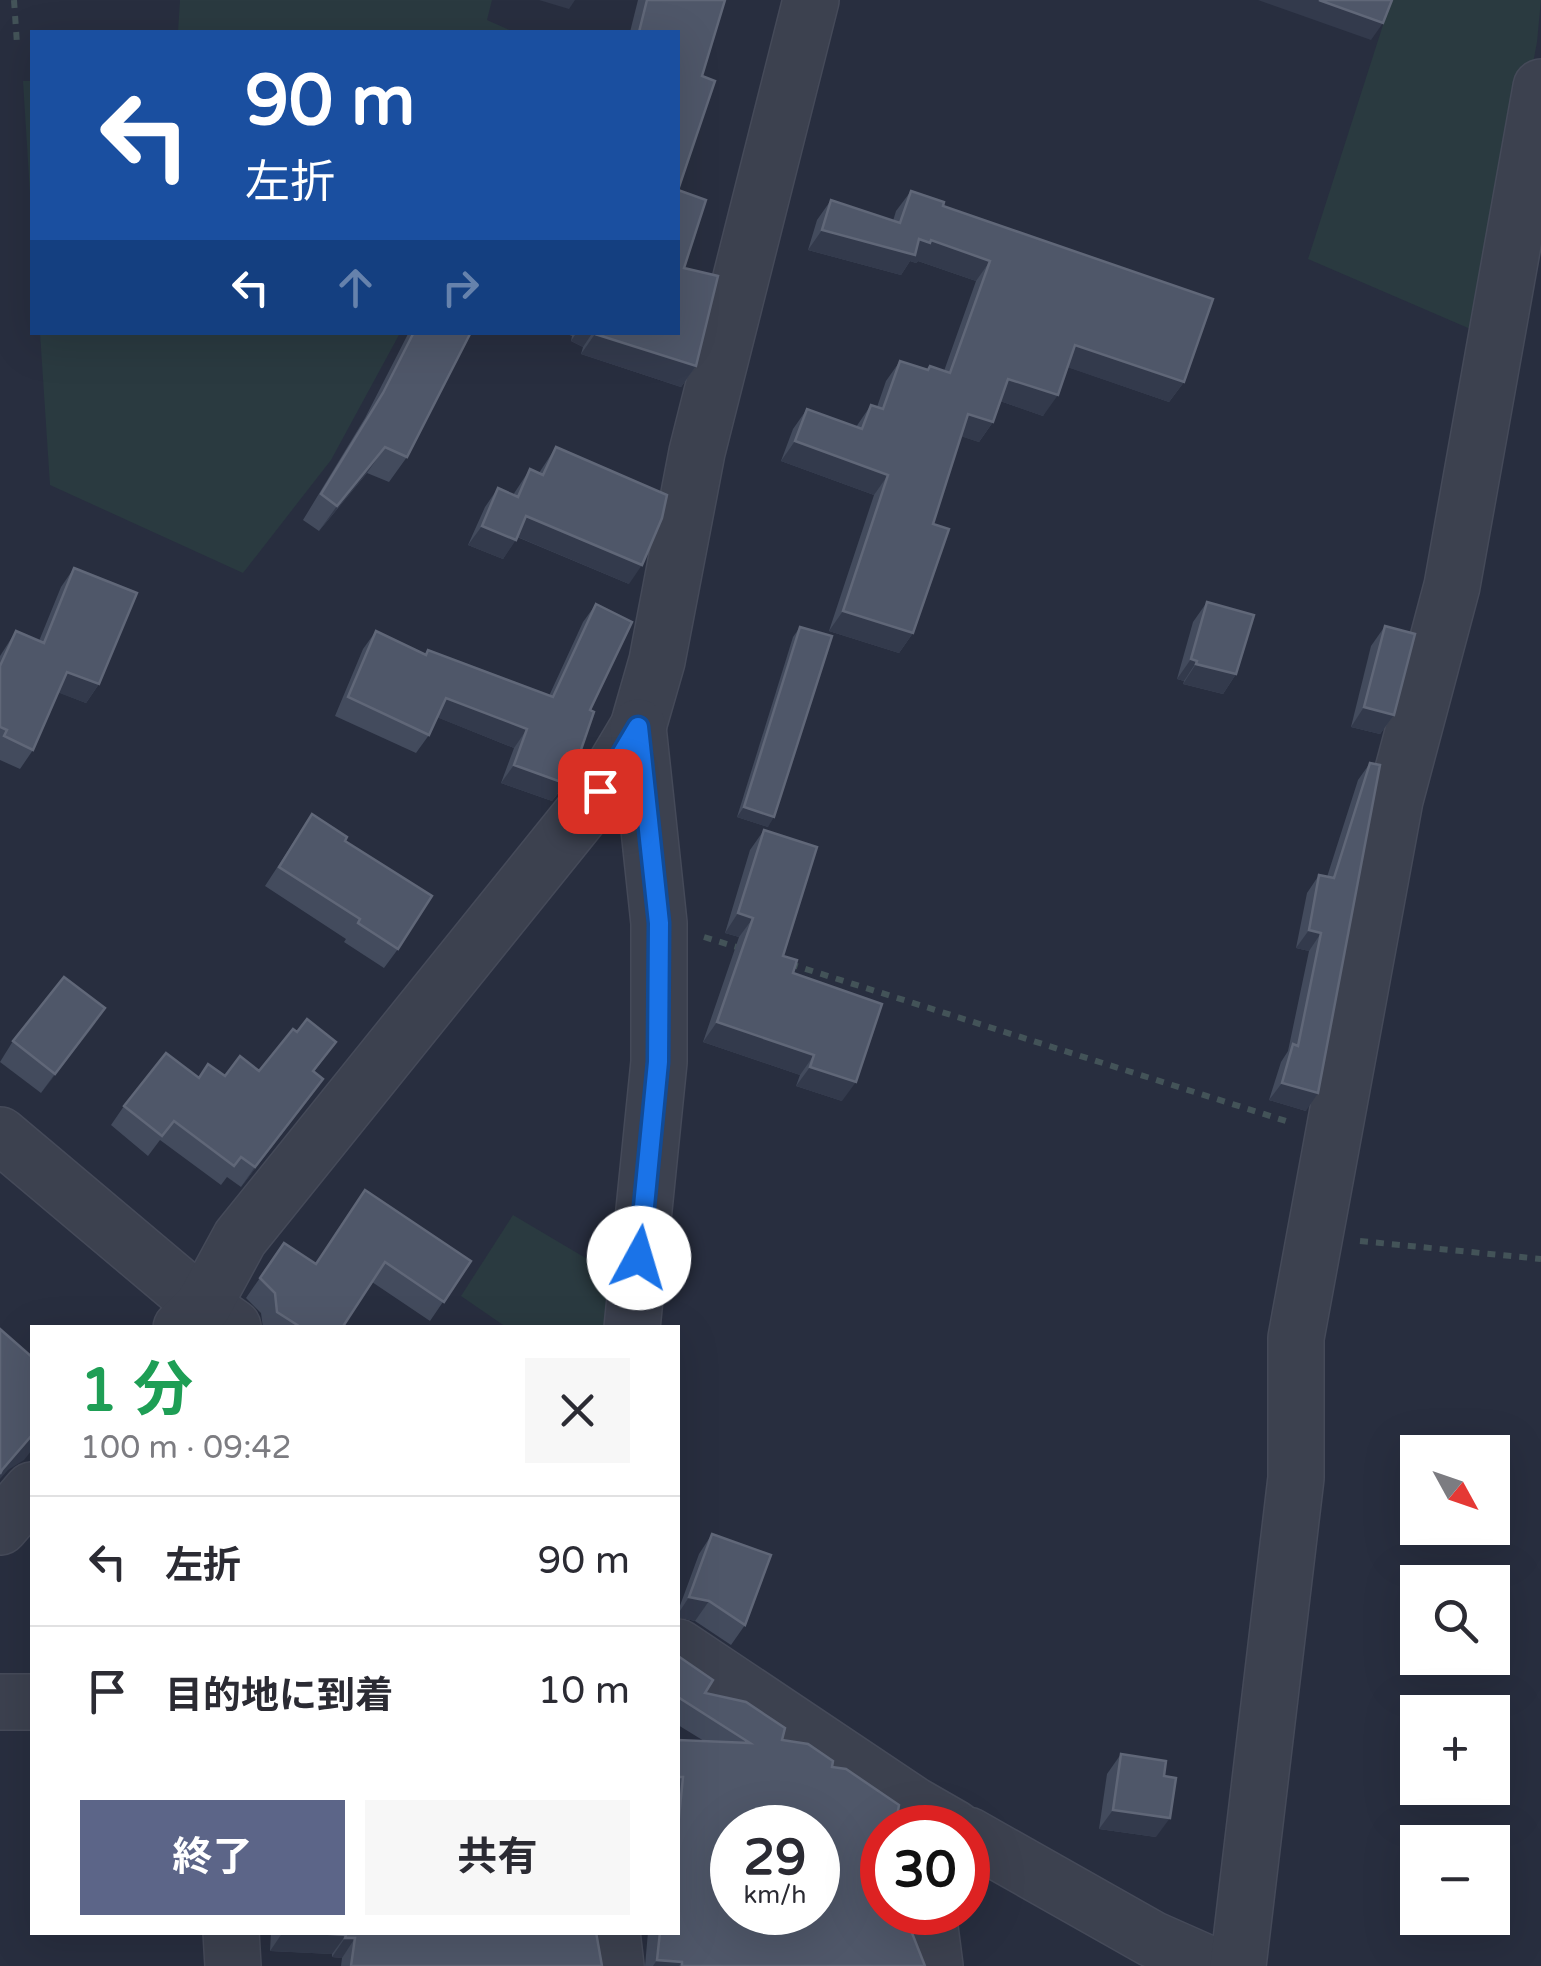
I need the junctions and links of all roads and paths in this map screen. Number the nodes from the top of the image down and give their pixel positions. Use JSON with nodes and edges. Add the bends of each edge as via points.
{"nodes":[{"id":1,"x":14,"y":0,"type":"edge"},
{"id":2,"x":811,"y":0,"type":"edge"},
{"id":3,"x":17,"y":44,"type":"dead end"},
{"id":4,"x":1541,"y":86,"type":"edge"},
{"id":5,"x":638,"y":727,"type":"junction"},
{"id":6,"x":659,"y":923,"type":"junction"},
{"id":7,"x":752,"y":952,"type":"edge"},
{"id":8,"x":771,"y":958,"type":"edge"},
{"id":9,"x":0,"y":1135,"type":"edge"},
{"id":10,"x":1333,"y":1136,"type":"junction"},
{"id":11,"x":1314,"y":1236,"type":"junction"},
{"id":12,"x":1541,"y":1259,"type":"edge"},
{"id":13,"x":205,"y":1322,"type":"edge"},
{"id":14,"x":632,"y":1325,"type":"edge"},
{"id":15,"x":30,"y":1492,"type":"edge"},
{"id":16,"x":0,"y":1527,"type":"edge"},
{"id":17,"x":680,"y":1648,"type":"edge"},
{"id":18,"x":0,"y":1702,"type":"edge"},
{"id":19,"x":30,"y":1702,"type":"edge"},
{"id":20,"x":906,"y":1805,"type":"edge"},
{"id":21,"x":990,"y":1849,"type":"edge"},
{"id":22,"x":931,"y":1935,"type":"edge"},
{"id":23,"x":1147,"y":1952,"type":"edge"},
{"id":24,"x":935,"y":1966,"type":"edge"},
{"id":25,"x":1212,"y":1966,"type":"edge"},
{"id":26,"x":1238,"y":1966,"type":"edge"}],
"edges":[{"from":1,"to":3,"type":"path"},
{"from":2,"to":5,"type":"street","via":[[697,452]]},
{"from":4,"to":10,"type":"street","via":[[1452,586],[1395,800]]},
{"from":5,"to":6,"type":"street"},
{"from":5,"to":13,"type":"street","via":[[600,791],[240,1238]]},
{"from":6,"to":7,"type":"path"},
{"from":6,"to":14,"type":"street","via":[[658,1062]]},
{"from":8,"to":10,"type":"path"},
{"from":9,"to":13,"type":"street"},
{"from":10,"to":11,"type":"street"},
{"from":11,"to":12,"type":"path"},
{"from":11,"to":26,"type":"street","via":[[1296,1338],[1296,1478]]},
{"from":15,"to":16,"type":"street"},
{"from":17,"to":20,"type":"street"},
{"from":18,"to":19,"type":"street"},
{"from":21,"to":23,"type":"street"},
{"from":22,"to":24,"type":"street"},
{"from":23,"to":25,"type":"street"}]}
